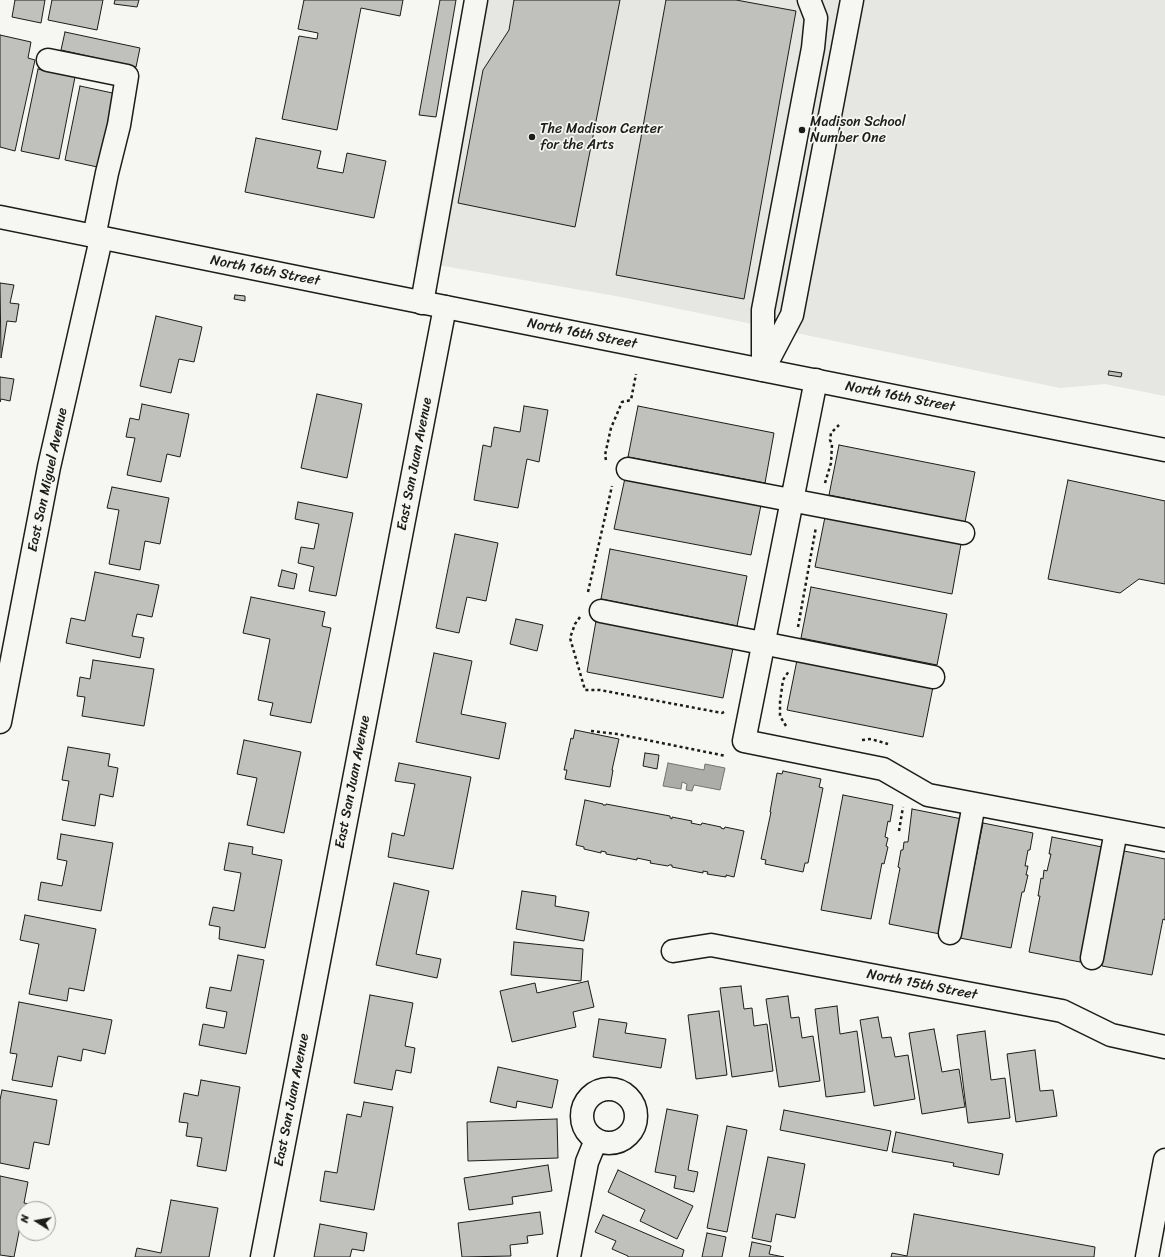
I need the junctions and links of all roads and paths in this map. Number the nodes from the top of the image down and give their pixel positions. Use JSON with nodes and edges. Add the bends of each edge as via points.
{"nodes":[{"id":1,"x":476,"y":0,"type":"edge"},
{"id":2,"x":809,"y":0,"type":"edge"},
{"id":3,"x":852,"y":0,"type":"edge"},
{"id":4,"x":48,"y":60,"type":"dead end"},
{"id":5,"x":810,"y":61,"type":"junction"},
{"id":6,"x":840,"y":62,"type":"junction"},
{"id":7,"x":0,"y":218,"type":"edge"},
{"id":8,"x":98,"y":238,"type":"junction"},
{"id":9,"x":422,"y":303,"type":"junction"},
{"id":10,"x":445,"y":307,"type":"junction"},
{"id":11,"x":763,"y":370,"type":"junction"},
{"id":12,"x":636,"y":374,"type":"dead end"},
{"id":13,"x":816,"y":380,"type":"junction"},
{"id":14,"x":839,"y":425,"type":"dead end"},
{"id":15,"x":1165,"y":450,"type":"edge"},
{"id":16,"x":618,"y":468,"type":"joint"},
{"id":17,"x":612,"y":485,"type":"dead end"},
{"id":18,"x":823,"y":489,"type":"dead end"},
{"id":19,"x":792,"y":500,"type":"junction"},
{"id":20,"x":816,"y":523,"type":"dead end"},
{"id":21,"x":963,"y":533,"type":"dead end"},
{"id":22,"x":591,"y":607,"type":"junction"},
{"id":23,"x":798,"y":630,"type":"dead end"},
{"id":24,"x":764,"y":643,"type":"junction"},
{"id":25,"x":792,"y":667,"type":"dead end"},
{"id":26,"x":933,"y":676,"type":"dead end"},
{"id":27,"x":722,"y":713,"type":"dead end"},
{"id":28,"x":0,"y":722,"type":"edge"},
{"id":29,"x":790,"y":727,"type":"dead end"},
{"id":30,"x":591,"y":731,"type":"dead end"},
{"id":31,"x":860,"y":740,"type":"dead end"},
{"id":32,"x":888,"y":744,"type":"dead end"},
{"id":33,"x":713,"y":753,"type":"dead end"},
{"id":34,"x":974,"y":804,"type":"junction"},
{"id":35,"x":1116,"y":831,"type":"junction"},
{"id":36,"x":1165,"y":840,"type":"edge"},
{"id":37,"x":950,"y":933,"type":"dead end"},
{"id":38,"x":673,"y":951,"type":"dead end"},
{"id":39,"x":1092,"y":958,"type":"dead end"},
{"id":40,"x":1165,"y":1047,"type":"edge"},
{"id":41,"x":596,"y":1140,"type":"dead end"},
{"id":42,"x":1165,"y":1160,"type":"edge"},
{"id":43,"x":262,"y":1257,"type":"edge"},
{"id":44,"x":568,"y":1257,"type":"edge"},
{"id":45,"x":1147,"y":1257,"type":"edge"}],
"edges":[{"from":1,"to":9,"type":"street"},
{"from":2,"to":5,"type":"street","via":[[816,18]]},
{"from":3,"to":6,"type":"street"},
{"from":4,"to":8,"type":"street","name":"East San Miguel Avenue","via":[[128,76]]},
{"from":5,"to":6,"type":"street"},
{"from":5,"to":11,"type":"street","via":[[763,310]]},
{"from":6,"to":11,"type":"street","via":[[792,315]]},
{"from":7,"to":8,"type":"street","name":"North 16th Street"},
{"from":8,"to":9,"type":"street","name":"North 16th Street"},
{"from":8,"to":28,"type":"street","name":"East San Miguel Avenue","via":[[49,467]]},
{"from":9,"to":10,"type":"street","name":"North 16th Street"},
{"from":10,"to":11,"type":"street","name":"North 16th Street"},
{"from":10,"to":43,"type":"street","name":"East San Juan Avenue"},
{"from":11,"to":13,"type":"street","name":"North 16th Street"},
{"from":12,"to":16,"type":"path","via":[[631,400],[622,402],[611,428],[605,455]]},
{"from":13,"to":15,"type":"street","name":"North 16th Street"},
{"from":13,"to":19,"type":"street"},
{"from":14,"to":18,"type":"path","via":[[831,433],[831,463]]},
{"from":16,"to":19,"type":"street"},
{"from":17,"to":22,"type":"path"},
{"from":19,"to":21,"type":"street"},
{"from":19,"to":24,"type":"street"},
{"from":20,"to":23,"type":"path"},
{"from":22,"to":24,"type":"street"},
{"from":22,"to":27,"type":"path","via":[[575,624],[570,638],[585,690],[600,690]]},
{"from":24,"to":26,"type":"street"},
{"from":24,"to":34,"type":"street","via":[[744,741],[883,769],[928,795]]},
{"from":25,"to":29,"type":"path","via":[[783,680],[780,702],[780,716]]},
{"from":30,"to":33,"type":"path"},
{"from":31,"to":32,"type":"path","via":[[871,739]]},
{"from":34,"to":35,"type":"street"},
{"from":34,"to":37,"type":"street"},
{"from":35,"to":36,"type":"street"},
{"from":35,"to":39,"type":"street"},
{"from":38,"to":40,"type":"street","name":"North 15th Street","via":[[711,945],[1062,1011],[1111,1035]]},
{"from":41,"to":44,"type":"street","via":[[587,1162]]},
{"from":42,"to":45,"type":"street"}]}
